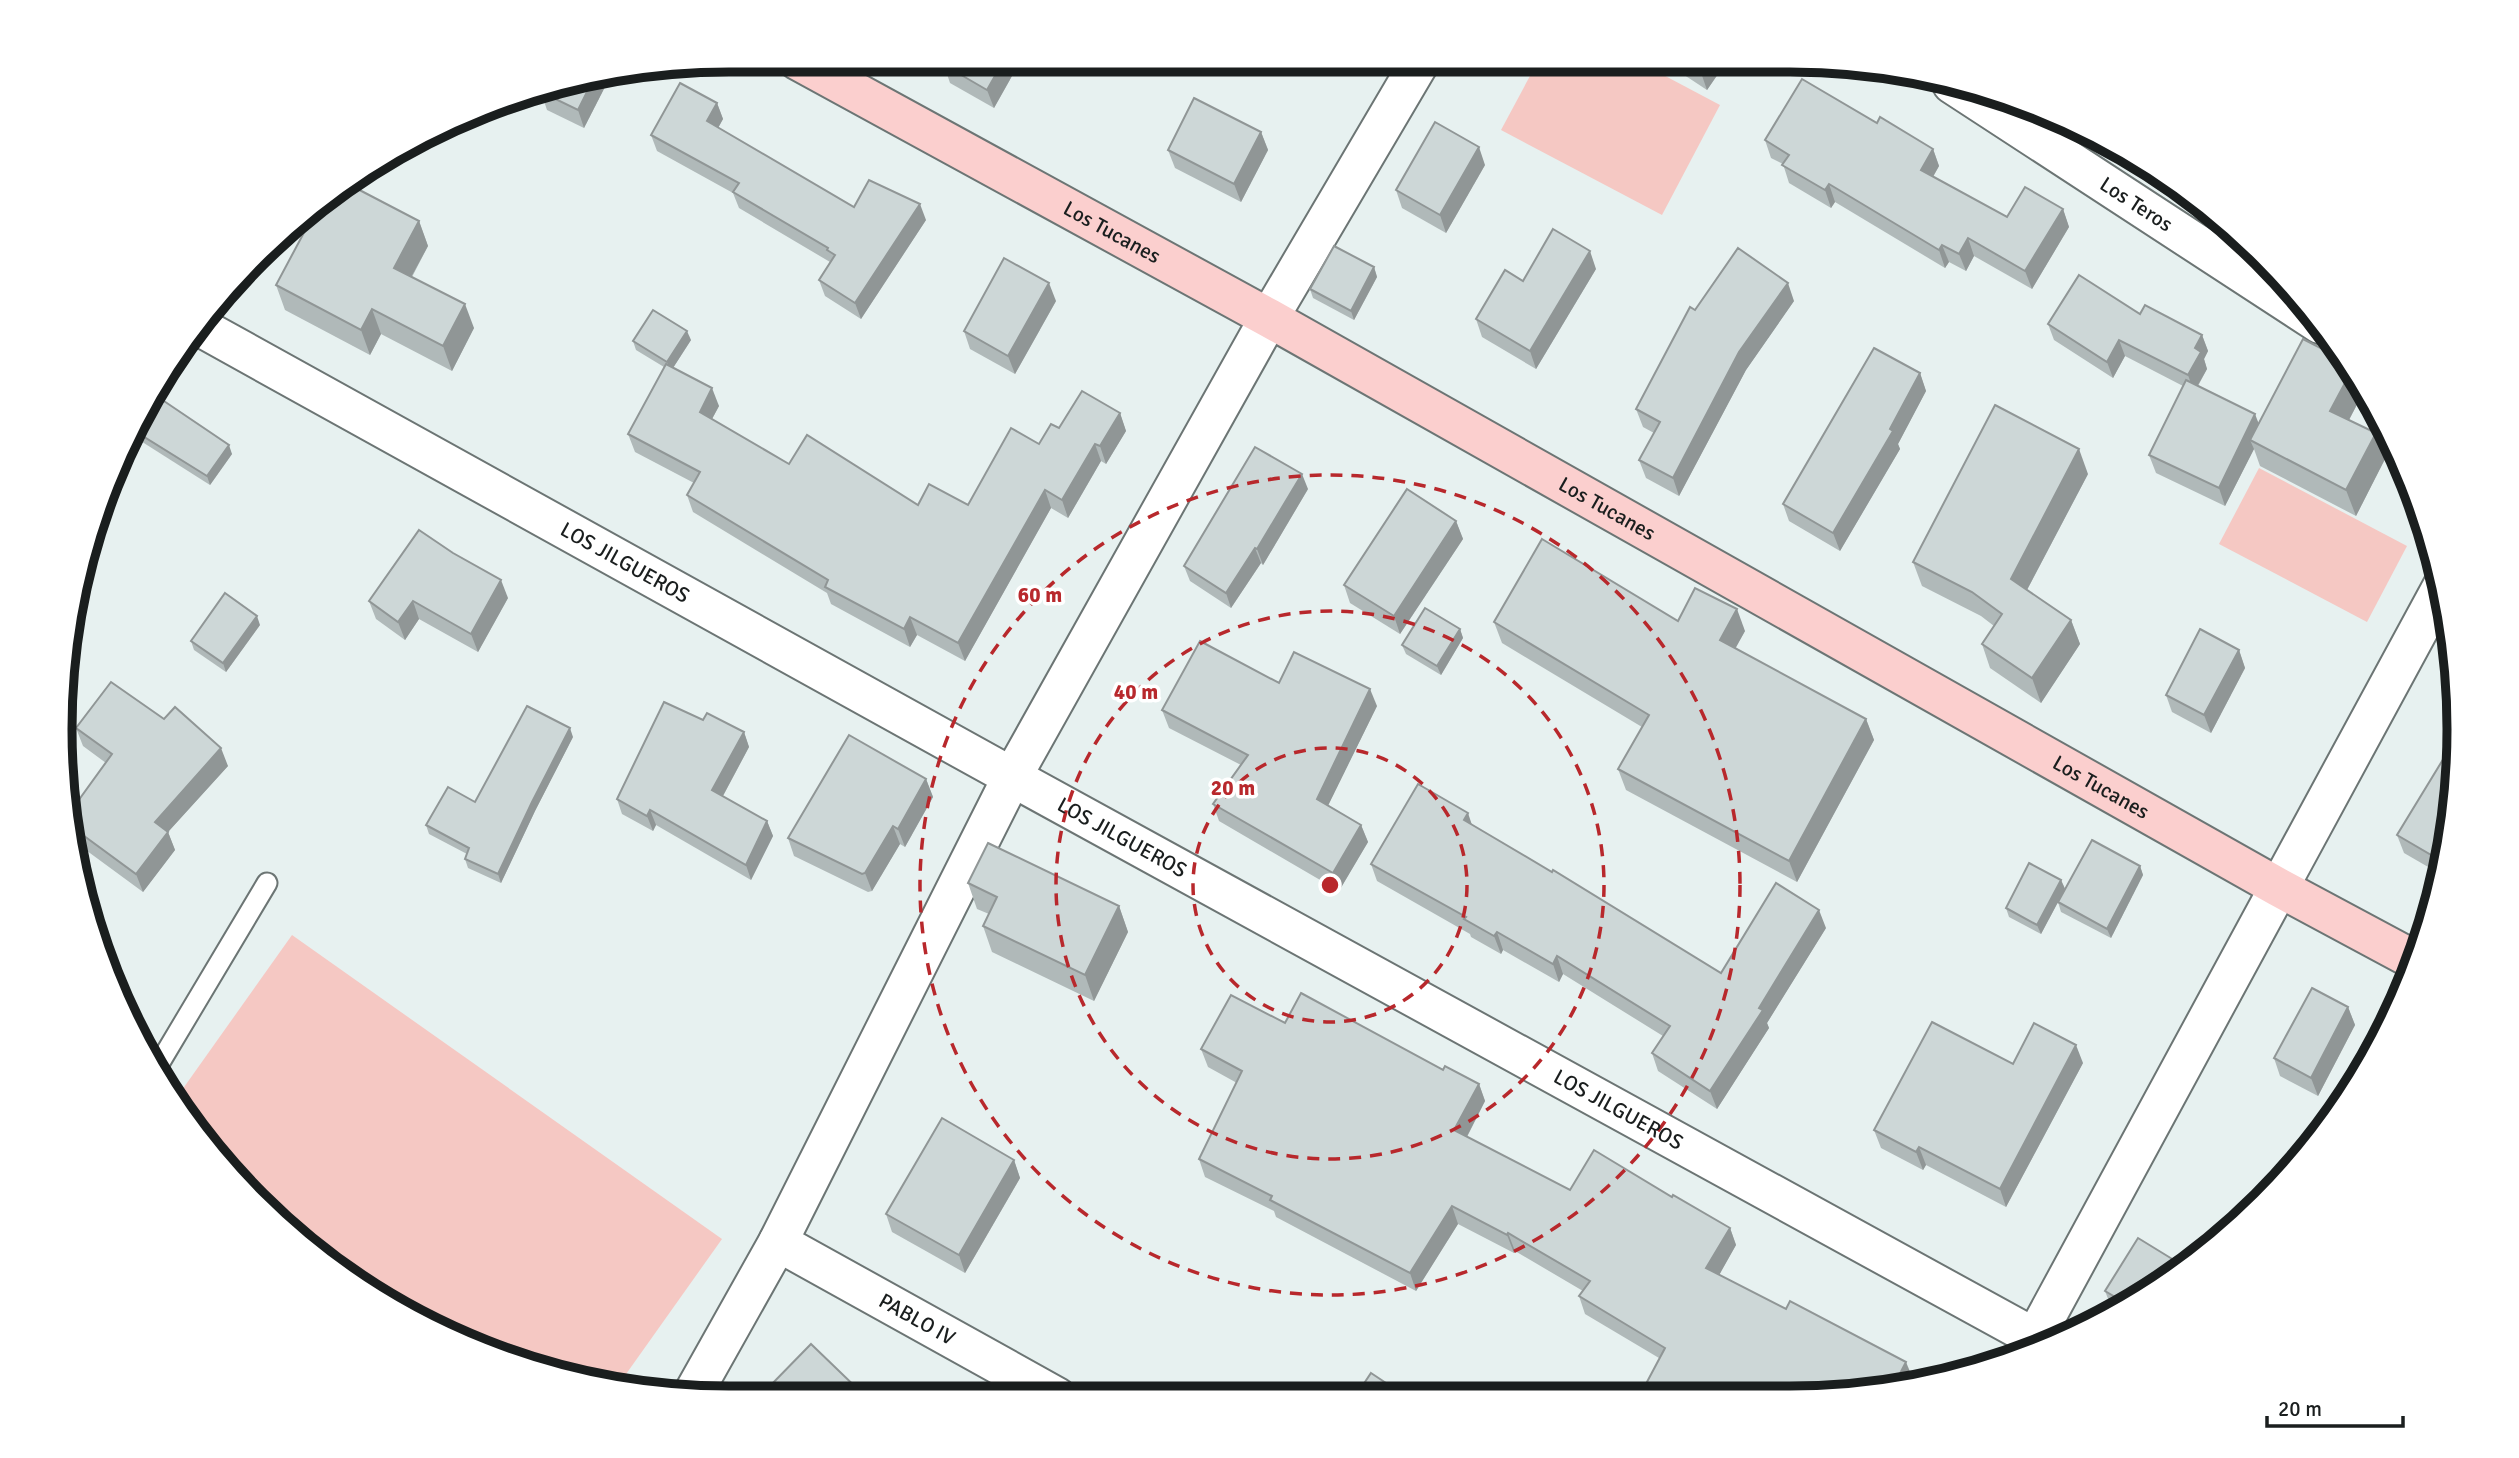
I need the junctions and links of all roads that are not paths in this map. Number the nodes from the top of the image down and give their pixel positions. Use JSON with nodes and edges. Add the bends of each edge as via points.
{"nodes":[{"id":1,"x":819,"y":72,"type":"edge"},
{"id":2,"x":1413,"y":72,"type":"edge"},
{"id":3,"x":1974,"y":99,"type":"edge"},
{"id":4,"x":2292,"y":306,"type":"edge"},
{"id":5,"x":1269,"y":318,"type":"junction"},
{"id":6,"x":207,"y":331,"type":"edge"},
{"id":7,"x":2435,"y":600,"type":"edge"},
{"id":8,"x":1012,"y":777,"type":"junction"},
{"id":9,"x":267,"y":883,"type":"dead end"},
{"id":10,"x":2278,"y":887,"type":"junction"},
{"id":11,"x":2406,"y":956,"type":"edge"},
{"id":12,"x":161,"y":1060,"type":"edge"},
{"id":13,"x":778,"y":1242,"type":"junction"},
{"id":14,"x":2039,"y":1337,"type":"edge"},
{"id":15,"x":2028,"y":1341,"type":"edge"},
{"id":16,"x":698,"y":1385,"type":"edge"},
{"id":17,"x":1037,"y":1386,"type":"edge"}],
"edges":[{"from":1,"to":5,"type":"street","name":"Los Tucanes"},
{"from":2,"to":5,"type":"street"},
{"from":3,"to":4,"type":"street","name":"Los Teros"},
{"from":5,"to":8,"type":"street"},
{"from":5,"to":10,"type":"street","name":"Los Tucanes"},
{"from":6,"to":8,"type":"street","name":"LOS JILGUEROS"},
{"from":7,"to":10,"type":"street"},
{"from":8,"to":13,"type":"street"},
{"from":8,"to":15,"type":"street","name":"LOS JILGUEROS"},
{"from":9,"to":12,"type":"lane"},
{"from":10,"to":11,"type":"street","name":"Los Tucanes"},
{"from":10,"to":14,"type":"street"},
{"from":13,"to":16,"type":"street"},
{"from":13,"to":17,"type":"street","name":"PABLO IV"}]}
